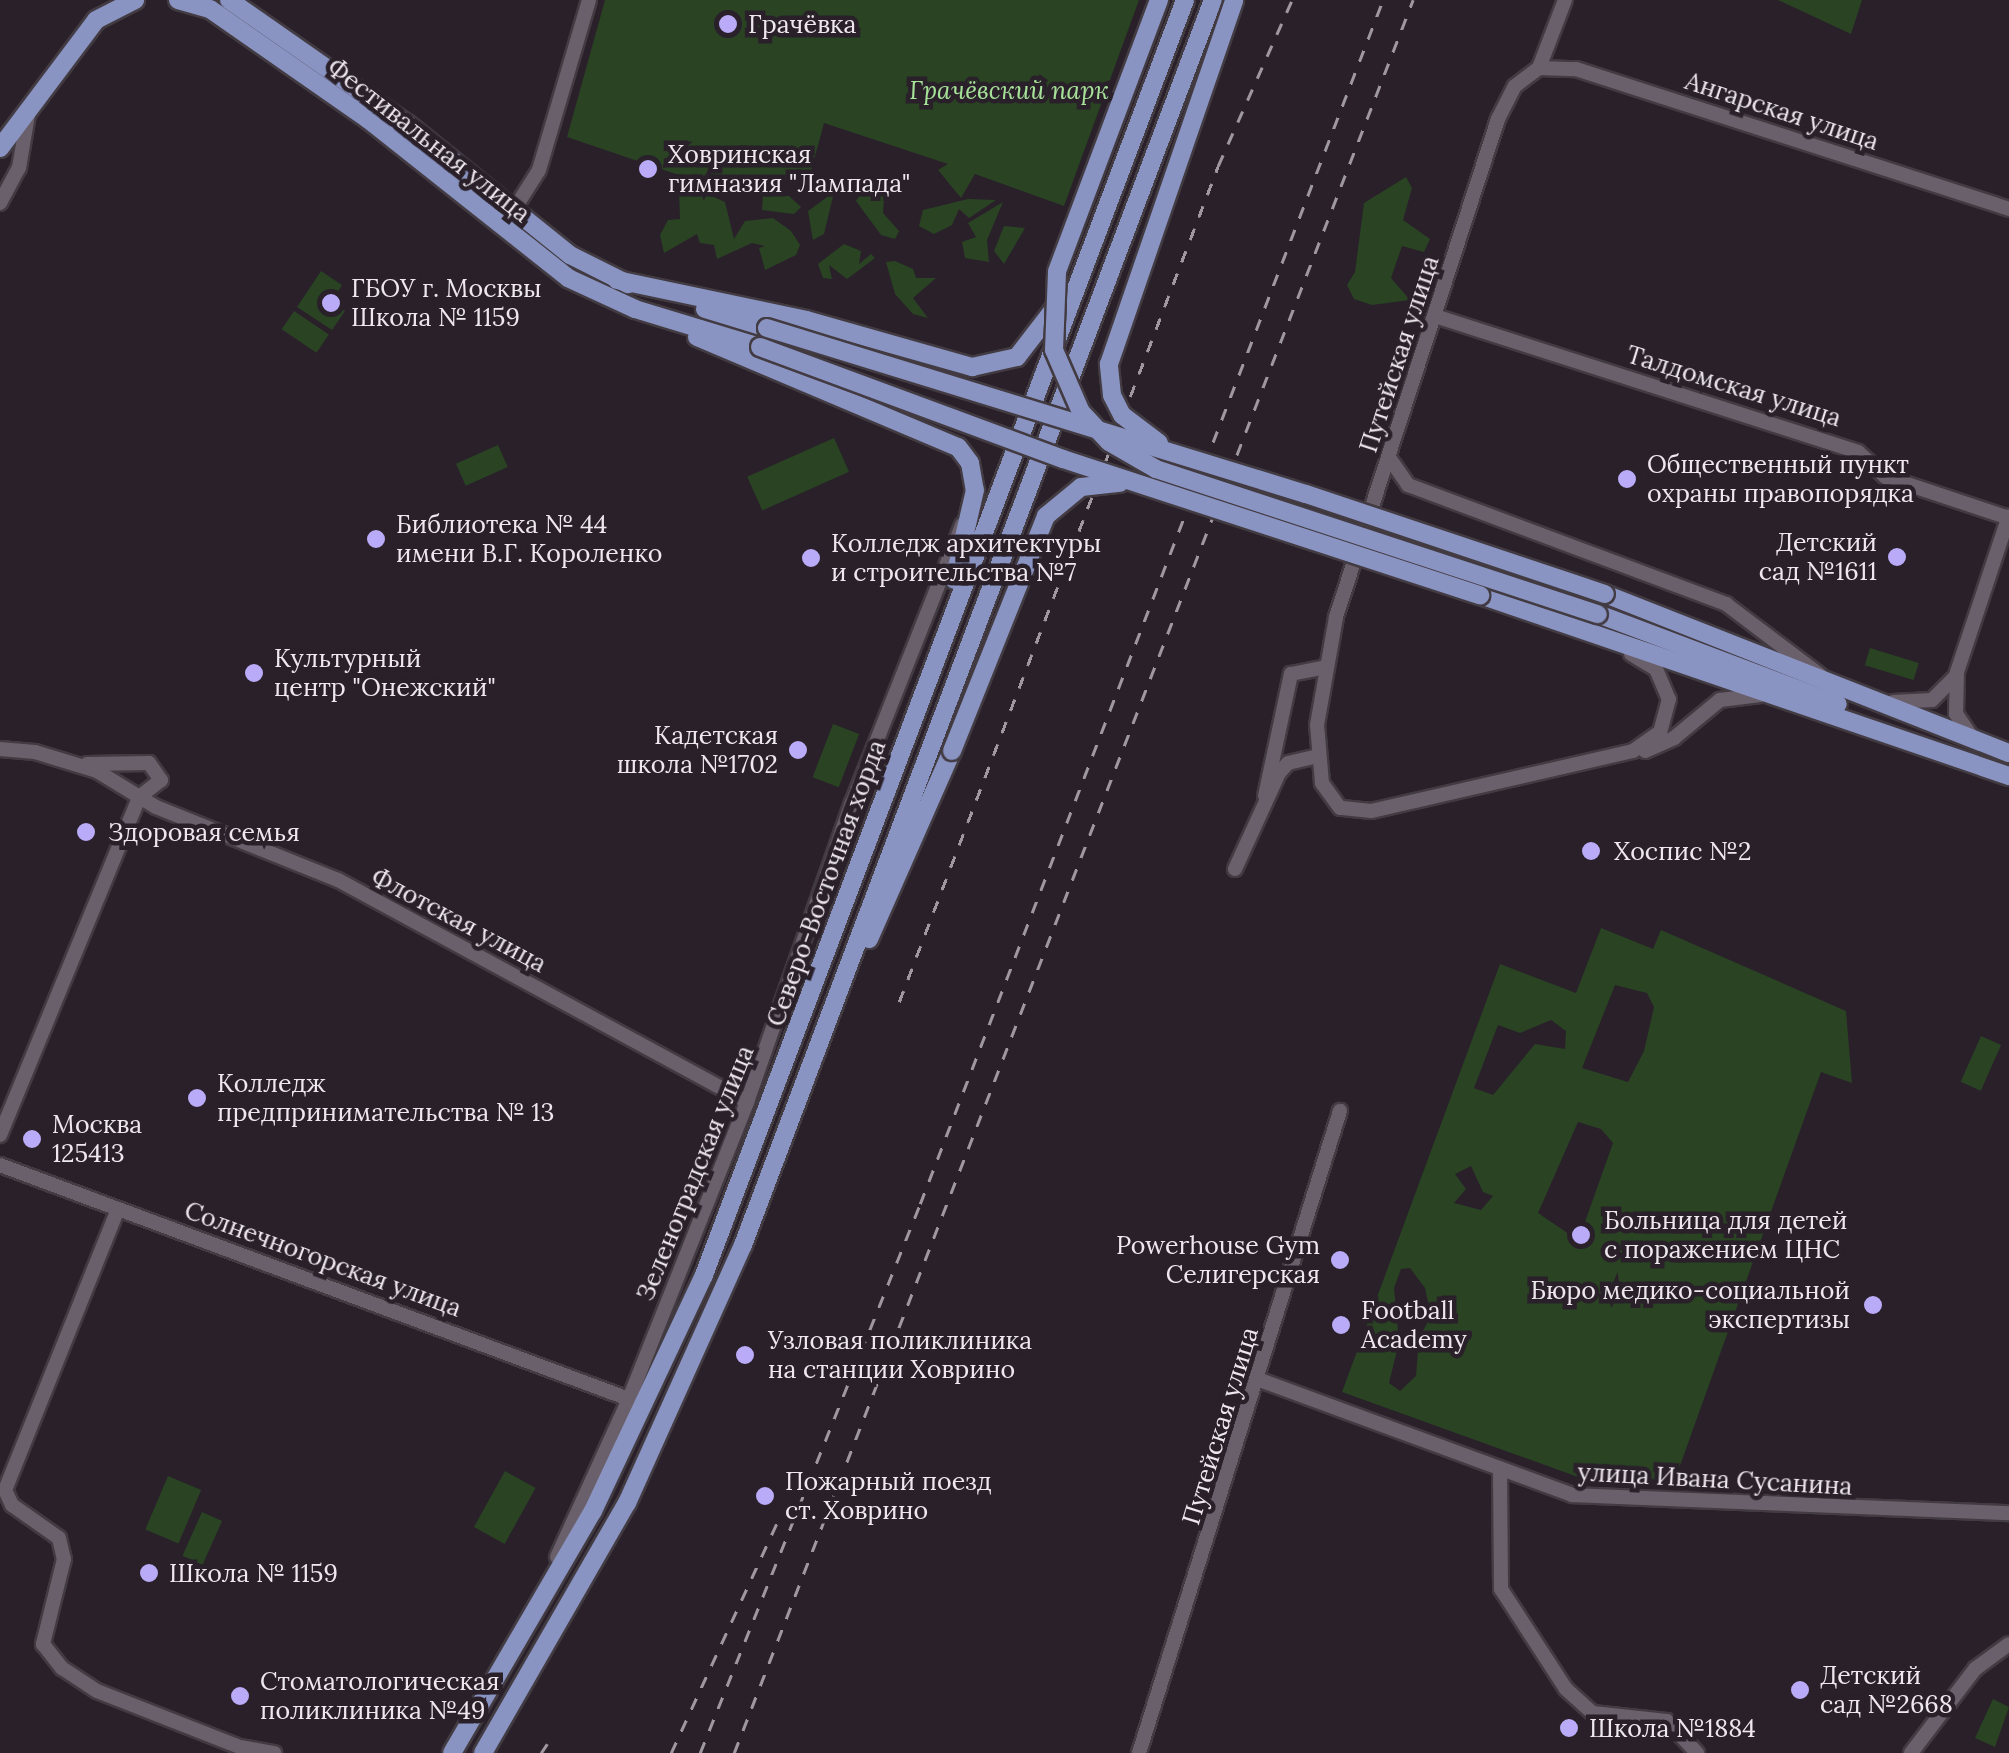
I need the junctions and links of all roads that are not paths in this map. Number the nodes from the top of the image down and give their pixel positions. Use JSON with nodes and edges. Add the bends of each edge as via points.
{"nodes":[{"id":1,"x":100,"y":0,"type":"edge"},
{"id":2,"x":135,"y":0,"type":"edge"},
{"id":3,"x":178,"y":0,"type":"edge"},
{"id":4,"x":229,"y":0,"type":"edge"},
{"id":5,"x":588,"y":0,"type":"edge"},
{"id":6,"x":1158,"y":0,"type":"edge"},
{"id":7,"x":1184,"y":0,"type":"edge"},
{"id":8,"x":1214,"y":0,"type":"edge"},
{"id":9,"x":1234,"y":0,"type":"edge"},
{"id":10,"x":1565,"y":0,"type":"edge"},
{"id":11,"x":96,"y":20,"type":"junction"},
{"id":12,"x":1539,"y":68,"type":"junction"},
{"id":13,"x":31,"y":106,"type":"junction"},
{"id":14,"x":0,"y":148,"type":"edge"},
{"id":15,"x":1126,"y":154,"type":"junction"},
{"id":16,"x":0,"y":204,"type":"edge"},
{"id":17,"x":2009,"y":208,"type":"edge"},
{"id":18,"x":514,"y":210,"type":"junction"},
{"id":19,"x":503,"y":227,"type":"junction"},
{"id":20,"x":1435,"y":316,"type":"junction"},
{"id":21,"x":769,"y":320,"type":"junction"},
{"id":22,"x":757,"y":356,"type":"junction"},
{"id":23,"x":1390,"y":459,"type":"junction"},
{"id":24,"x":1196,"y":460,"type":"junction"},
{"id":25,"x":1172,"y":494,"type":"junction"},
{"id":26,"x":972,"y":502,"type":"junction"},
{"id":27,"x":2009,"y":517,"type":"edge"},
{"id":28,"x":1592,"y":634,"type":"junction"},
{"id":29,"x":1323,"y":668,"type":"junction"},
{"id":30,"x":1958,"y":672,"type":"junction"},
{"id":31,"x":1824,"y":678,"type":"junction"},
{"id":32,"x":1780,"y":696,"type":"junction"},
{"id":33,"x":1882,"y":702,"type":"junction"},
{"id":34,"x":918,"y":706,"type":"junction"},
{"id":35,"x":1974,"y":738,"type":"junction"},
{"id":36,"x":1935,"y":747,"type":"junction"},
{"id":37,"x":0,"y":749,"type":"edge"},
{"id":38,"x":2004,"y":751,"type":"edge"},
{"id":39,"x":1318,"y":756,"type":"junction"},
{"id":40,"x":1614,"y":756,"type":"junction"},
{"id":41,"x":78,"y":765,"type":"junction"},
{"id":42,"x":2001,"y":772,"type":"edge"},
{"id":43,"x":1265,"y":796,"type":"junction"},
{"id":44,"x":139,"y":797,"type":"junction"},
{"id":45,"x":1235,"y":870,"type":"dead end"},
{"id":46,"x":824,"y":1040,"type":"junction"},
{"id":47,"x":747,"y":1102,"type":"junction"},
{"id":48,"x":1340,"y":1111,"type":"dead end"},
{"id":49,"x":0,"y":1135,"type":"edge"},
{"id":50,"x":0,"y":1164,"type":"edge"},
{"id":51,"x":118,"y":1209,"type":"junction"},
{"id":52,"x":1260,"y":1380,"type":"junction"},
{"id":53,"x":590,"y":1382,"type":"junction"},
{"id":54,"x":629,"y":1399,"type":"junction"},
{"id":55,"x":618,"y":1423,"type":"junction"},
{"id":56,"x":1500,"y":1472,"type":"junction"},
{"id":57,"x":2009,"y":1513,"type":"edge"},
{"id":58,"x":2009,"y":1644,"type":"edge"},
{"id":59,"x":274,"y":1753,"type":"edge"},
{"id":60,"x":449,"y":1753,"type":"edge"},
{"id":61,"x":483,"y":1753,"type":"edge"},
{"id":62,"x":1139,"y":1753,"type":"edge"},
{"id":63,"x":1698,"y":1753,"type":"edge"},
{"id":64,"x":1911,"y":1753,"type":"edge"}],
"edges":[{"from":1,"to":11,"type":"main road"},
{"from":2,"to":11,"type":"main road"},
{"from":3,"to":19,"type":"main road","name":"Фестивальная улица","via":[[204,5],[271,51]]},
{"from":4,"to":18,"type":"main road","name":"Фестивальная улица","via":[[407,124]]},
{"from":5,"to":18,"type":"street","via":[[539,170]]},
{"from":6,"to":36,"type":"main road","bridge":true,"via":[[1057,272],[1054,350],[1081,412],[1109,442],[1156,468],[1775,678]]},
{"from":7,"to":15,"type":"main road","name":"Северо-Восточная хорда"},
{"from":8,"to":46,"type":"main road","name":"Северо-Восточная хорда","via":[[970,636]]},
{"from":9,"to":24,"type":"main road","bridge":true,"via":[[1109,364],[1112,396],[1130,424]]},
{"from":10,"to":12,"type":"street"},
{"from":11,"to":13,"type":"main road"},
{"from":12,"to":17,"type":"street","name":"Ангарская улица","via":[[1576,68]]},
{"from":12,"to":20,"type":"street","name":"Путейская улица","via":[[1515,86],[1498,119]]},
{"from":13,"to":14,"type":"main road"},
{"from":13,"to":16,"type":"street","via":[[18,168]]},
{"from":15,"to":21,"type":"main road","via":[[1036,339],[1001,364],[950,364]]},
{"from":15,"to":34,"type":"main road","name":"Северо-Восточная хорда"},
{"from":18,"to":19,"type":"street"},
{"from":18,"to":21,"type":"main road","name":"Фестивальная улица","via":[[616,280]]},
{"from":19,"to":22,"type":"main road","name":"Фестивальная улица","via":[[568,278]]},
{"from":20,"to":23,"type":"street","name":"Путейская улица"},
{"from":20,"to":27,"type":"street","name":"Талдомская улица","via":[[1858,452],[1886,478]]},
{"from":21,"to":24,"type":"main road","bridge":true},
{"from":22,"to":25,"type":"main road","bridge":true},
{"from":22,"to":26,"type":"main road","via":[[965,455],[975,482]]},
{"from":23,"to":29,"type":"street","name":"Путейская улица"},
{"from":23,"to":31,"type":"street","via":[[1408,485],[1726,604]]},
{"from":24,"to":31,"type":"main road","bridge":true,"via":[[1605,594]]},
{"from":25,"to":28,"type":"main road","bridge":true},
{"from":25,"to":46,"type":"main road","bridge":true,"via":[[1090,484],[1046,516],[922,822]]},
{"from":26,"to":34,"type":"main road"},
{"from":26,"to":47,"type":"street","name":"Зеленоградская улица","via":[[880,728]]},
{"from":27,"to":30,"type":"street"},
{"from":28,"to":32,"type":"main road"},
{"from":28,"to":40,"type":"street","via":[[1645,661],[1667,689],[1660,732]]},
{"from":29,"to":39,"type":"street","name":"Путейская улица"},
{"from":29,"to":43,"type":"street","via":[[1291,674]]},
{"from":30,"to":33,"type":"street","via":[[1932,700]]},
{"from":30,"to":35,"type":"street","via":[[1956,714]]},
{"from":31,"to":33,"type":"main road"},
{"from":32,"to":36,"type":"main road"},
{"from":32,"to":40,"type":"street","via":[[1726,698],[1662,745]]},
{"from":33,"to":35,"type":"main road"},
{"from":34,"to":60,"type":"main road","name":"Северо-Восточная хорда","via":[[704,1274],[593,1511]]},
{"from":35,"to":38,"type":"main road"},
{"from":36,"to":42,"type":"main road"},
{"from":37,"to":41,"type":"street","name":"Флотская улица"},
{"from":38,"to":42,"type":"street"},
{"from":39,"to":40,"type":"street","via":[[1328,794],[1340,808],[1358,812]]},
{"from":39,"to":43,"type":"street","via":[[1288,764]]},
{"from":41,"to":44,"type":"street","name":"Флотская улица"},
{"from":41,"to":44,"type":"street","name":"Флотская улица","via":[[149,763],[161,780]]},
{"from":43,"to":45,"type":"street"},
{"from":44,"to":47,"type":"street","name":"Флотская улица","via":[[338,880]]},
{"from":44,"to":49,"type":"street"},
{"from":46,"to":61,"type":"main road","name":"Северо-Восточная хорда","via":[[685,1384],[627,1503]]},
{"from":47,"to":54,"type":"street","name":"Зеленоградская улица"},
{"from":48,"to":52,"type":"street","name":"Путейская улица"},
{"from":50,"to":51,"type":"street","name":"Солнечногорская улица"},
{"from":51,"to":53,"type":"street","name":"Солнечногорская улица"},
{"from":51,"to":59,"type":"street","via":[[5,1490],[12,1505],[58,1538],[64,1559],[43,1644],[62,1668],[110,1696],[240,1747]]},
{"from":52,"to":56,"type":"street","name":"улица Ивана Сусанина"},
{"from":52,"to":62,"type":"street","name":"Путейская улица"},
{"from":53,"to":54,"type":"street","name":"Солнечногорская улица"},
{"from":53,"to":55,"type":"street","via":[[615,1408]]},
{"from":54,"to":55,"type":"street","name":"Зеленоградская улица"},
{"from":55,"to":60,"type":"street","name":"Зеленоградская улица","via":[[561,1550]]},
{"from":56,"to":57,"type":"street","name":"улица Ивана Сусанина","via":[[1560,1493],[1607,1499]]},
{"from":56,"to":63,"type":"street","via":[[1501,1589],[1566,1689],[1593,1713],[1667,1721]]},
{"from":58,"to":64,"type":"street","via":[[1975,1668]]}]}
